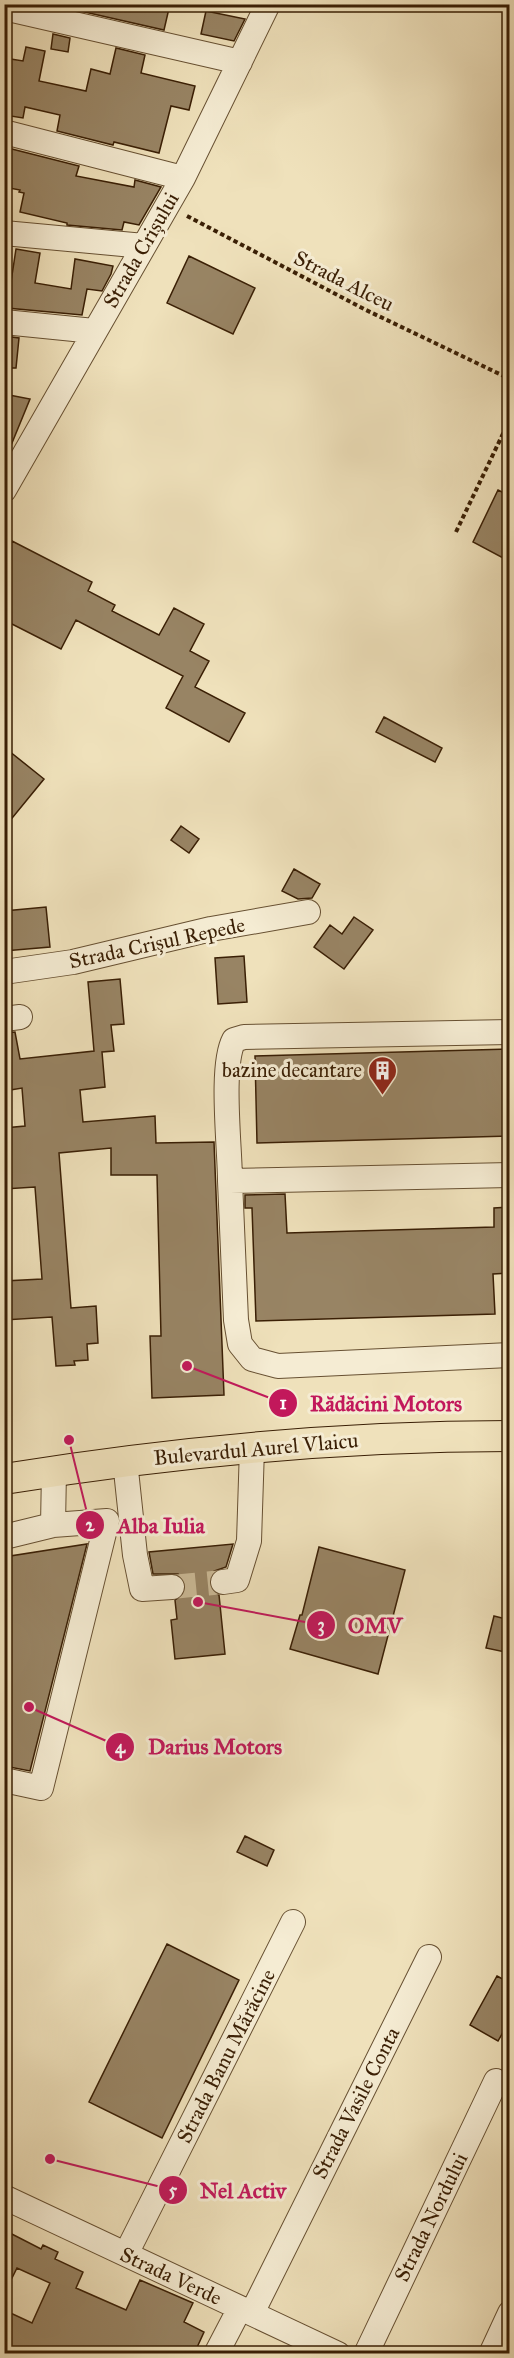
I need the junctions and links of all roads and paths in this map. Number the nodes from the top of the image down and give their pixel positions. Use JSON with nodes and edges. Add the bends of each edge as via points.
{"nodes":[{"id":1,"x":268,"y":4,"type":"edge"},
{"id":2,"x":4,"y":8,"type":"edge"},
{"id":3,"x":79,"y":14,"type":"edge"},
{"id":4,"x":240,"y":62,"type":"junction"},
{"id":5,"x":4,"y":132,"type":"edge"},
{"id":6,"x":183,"y":178,"type":"junction"},
{"id":7,"x":167,"y":205,"type":"junction"},
{"id":8,"x":4,"y":233,"type":"edge"},
{"id":9,"x":144,"y":246,"type":"junction"},
{"id":10,"x":4,"y":322,"type":"edge"},
{"id":11,"x":94,"y":332,"type":"junction"},
{"id":12,"x":510,"y":379,"type":"edge"},
{"id":13,"x":510,"y":419,"type":"edge"},
{"id":14,"x":4,"y":490,"type":"edge"},
{"id":15,"x":456,"y":532,"type":"dead end"},
{"id":16,"x":308,"y":912,"type":"dead end"},
{"id":17,"x":4,"y":972,"type":"edge"},
{"id":18,"x":510,"y":1032,"type":"edge"},
{"id":19,"x":510,"y":1175,"type":"edge"},
{"id":20,"x":230,"y":1181,"type":"junction"},
{"id":21,"x":510,"y":1355,"type":"edge"},
{"id":22,"x":510,"y":1436,"type":"edge"},
{"id":23,"x":252,"y":1448,"type":"junction"},
{"id":24,"x":125,"y":1461,"type":"junction"},
{"id":25,"x":54,"y":1471,"type":"junction"},
{"id":26,"x":4,"y":1479,"type":"edge"},
{"id":27,"x":53,"y":1525,"type":"junction"},
{"id":28,"x":4,"y":1537,"type":"edge"},
{"id":29,"x":223,"y":1582,"type":"tunnel mouth"},
{"id":30,"x":172,"y":1587,"type":"tunnel mouth"},
{"id":31,"x":4,"y":1780,"type":"edge"},
{"id":32,"x":293,"y":1922,"type":"dead end"},
{"id":33,"x":429,"y":1957,"type":"dead end"},
{"id":34,"x":496,"y":2081,"type":"dead end"},
{"id":35,"x":4,"y":2197,"type":"edge"},
{"id":36,"x":126,"y":2254,"type":"junction"},
{"id":37,"x":246,"y":2310,"type":"junction"},
{"id":38,"x":510,"y":2313,"type":"edge"},
{"id":39,"x":216,"y":2354,"type":"edge"},
{"id":40,"x":338,"y":2354,"type":"edge"},
{"id":41,"x":366,"y":2354,"type":"edge"},
{"id":42,"x":491,"y":2354,"type":"edge"}],
"edges":[{"from":1,"to":4,"type":"street","name":"Strada Crișului"},
{"from":2,"to":3,"type":"street"},
{"from":3,"to":4,"type":"street"},
{"from":4,"to":6,"type":"street","name":"Strada Crișului"},
{"from":5,"to":6,"type":"street"},
{"from":6,"to":7,"type":"street","name":"Strada Crișului"},
{"from":7,"to":9,"type":"street","name":"Strada Crișului"},
{"from":7,"to":12,"type":"path","name":"Strada Alceu","via":[[366,310]]},
{"from":8,"to":9,"type":"street"},
{"from":9,"to":11,"type":"street","name":"Strada Crișului"},
{"from":10,"to":11,"type":"street"},
{"from":11,"to":14,"type":"street","name":"Strada Crișului"},
{"from":13,"to":15,"type":"path"},
{"from":16,"to":17,"type":"street","name":"Strada Crișul Repede","via":[[211,929],[73,962]]},
{"from":18,"to":20,"type":"street","via":[[234,1040],[227,1073]]},
{"from":19,"to":20,"type":"street"},
{"from":20,"to":21,"type":"street","via":[[236,1320],[240,1344],[252,1359],[278,1366]]},
{"from":22,"to":23,"type":"main road","name":"Bulevardul Aurel Vlaicu","via":[[374,1439]]},
{"from":23,"to":24,"type":"main road","name":"Bulevardul Aurel Vlaicu"},
{"from":23,"to":29,"type":"street","via":[[249,1541],[237,1580]]},
{"from":24,"to":25,"type":"main road","name":"Bulevardul Aurel Vlaicu"},
{"from":24,"to":30,"type":"street","via":[[142,1589]]},
{"from":25,"to":26,"type":"main road","name":"Bulevardul Aurel Vlaicu"},
{"from":25,"to":27,"type":"street"},
{"from":27,"to":28,"type":"street"},
{"from":27,"to":31,"type":"street","via":[[107,1521],[41,1788]]},
{"from":32,"to":36,"type":"street","name":"Strada Banu Mărăcine"},
{"from":33,"to":37,"type":"street","name":"Strada Vasile Conta"},
{"from":34,"to":41,"type":"street","name":"Strada Nordului"},
{"from":35,"to":36,"type":"street","name":"Strada Verde"},
{"from":36,"to":37,"type":"street","name":"Strada Verde"},
{"from":37,"to":39,"type":"street","name":"Strada Vasile Conta"},
{"from":37,"to":40,"type":"street","name":"Strada Verde"},
{"from":38,"to":42,"type":"street"}]}
